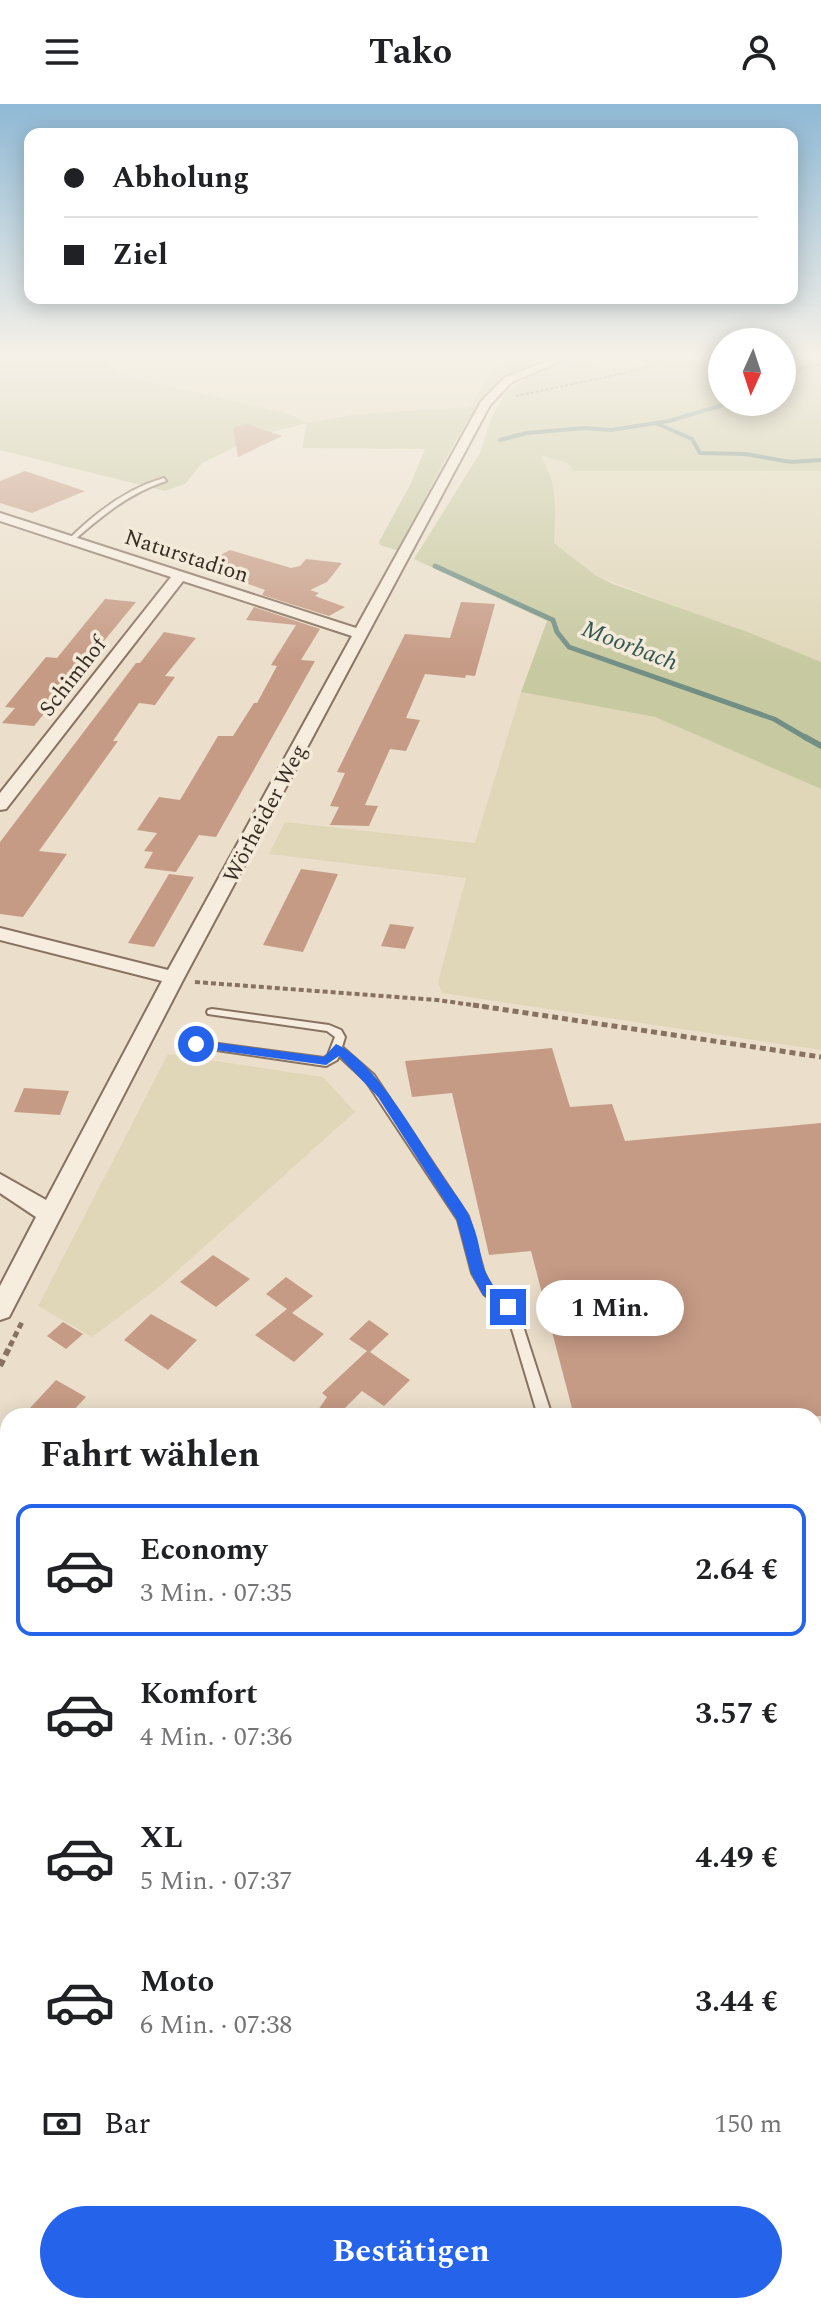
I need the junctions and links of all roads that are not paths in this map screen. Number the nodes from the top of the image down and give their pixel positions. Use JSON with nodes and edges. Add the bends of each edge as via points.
{"nodes":[{"id":1,"x":456,"y":459,"type":"edge"},
{"id":2,"x":164,"y":480,"type":"dead end"},
{"id":3,"x":0,"y":517,"type":"edge"},
{"id":4,"x":71,"y":540,"type":"junction"},
{"id":5,"x":180,"y":575,"type":"junction"},
{"id":6,"x":360,"y":634,"type":"junction"},
{"id":7,"x":0,"y":805,"type":"edge"},
{"id":8,"x":0,"y":934,"type":"edge"},
{"id":9,"x":174,"y":978,"type":"junction"},
{"id":10,"x":212,"y":1012,"type":"dead end"},
{"id":11,"x":196,"y":1044,"type":"dead end"},
{"id":12,"x":336,"y":1048,"type":"junction"},
{"id":13,"x":0,"y":1182,"type":"edge"},
{"id":14,"x":51,"y":1215,"type":"junction"},
{"id":15,"x":0,"y":1310,"type":"edge"},
{"id":16,"x":543,"y":1408,"type":"edge"}],
"edges":[{"from":1,"to":6,"type":"street","name":"Wörheider Weg"},
{"from":2,"to":4,"type":"lane","via":[[124,495]]},
{"from":3,"to":4,"type":"street","name":"Naturstadion"},
{"from":4,"to":5,"type":"street","name":"Naturstadion"},
{"from":5,"to":6,"type":"street","name":"Naturstadion"},
{"from":5,"to":7,"type":"street","name":"Schimhof"},
{"from":6,"to":9,"type":"street","name":"Wörheider Weg"},
{"from":8,"to":9,"type":"street"},
{"from":9,"to":14,"type":"street","name":"Wörheider Weg"},
{"from":10,"to":12,"type":"lane","via":[[334,1030],[340,1037]]},
{"from":11,"to":12,"type":"lane","via":[[326,1062]]},
{"from":12,"to":16,"type":"lane","via":[[370,1078],[464,1219],[478,1273],[488,1291],[508,1307],[517,1326]]},
{"from":13,"to":14,"type":"street"},
{"from":14,"to":15,"type":"street","name":"Wörheider Weg"}]}
